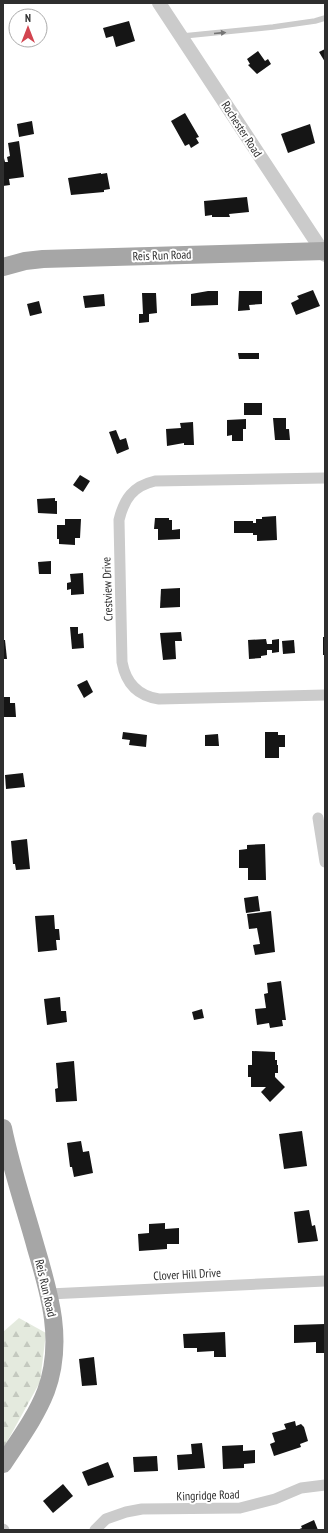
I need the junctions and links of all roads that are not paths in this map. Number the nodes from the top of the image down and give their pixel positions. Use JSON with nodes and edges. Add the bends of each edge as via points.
{"nodes":[{"id":1,"x":159,"y":3,"type":"edge"},
{"id":2,"x":325,"y":18,"type":"edge"},
{"id":3,"x":181,"y":36,"type":"junction"},
{"id":4,"x":324,"y":252,"type":"edge"},
{"id":5,"x":3,"y":261,"type":"edge"},
{"id":6,"x":25,"y":261,"type":"junction"},
{"id":7,"x":3,"y":267,"type":"edge"},
{"id":8,"x":325,"y":478,"type":"edge"},
{"id":9,"x":325,"y":695,"type":"edge"},
{"id":10,"x":318,"y":818,"type":"dead end"},
{"id":11,"x":325,"y":862,"type":"edge"},
{"id":12,"x":3,"y":1128,"type":"edge"},
{"id":13,"x":325,"y":1281,"type":"edge"},
{"id":14,"x":49,"y":1294,"type":"junction"},
{"id":15,"x":3,"y":1464,"type":"edge"},
{"id":16,"x":325,"y":1485,"type":"edge"},
{"id":17,"x":95,"y":1530,"type":"edge"}],
"edges":[{"from":1,"to":3,"type":"street","name":"Rochester Road"},
{"from":3,"to":2,"type":"lane","one_way":true,"via":[[273,27]]},
{"from":3,"to":4,"type":"street","name":"Rochester Road"},
{"from":4,"to":6,"type":"main road","name":"Reis Run Road","via":[[43,258]]},
{"from":5,"to":6,"type":"street"},
{"from":6,"to":7,"type":"main road","name":"Reis Run Road"},
{"from":8,"to":9,"type":"street","name":"Crestview Drive","via":[[155,481],[146,483],[131,493],[122,506],[119,520],[122,662],[124,674],[137,691],[159,699]]},
{"from":10,"to":11,"type":"street"},
{"from":12,"to":14,"type":"main road","name":"Reis Run Road"},
{"from":13,"to":14,"type":"street","name":"Clover Hill Drive"},
{"from":14,"to":15,"type":"main road","name":"Reis Run Road","via":[[55,1328],[54,1358],[50,1374],[40,1404]]},
{"from":16,"to":17,"type":"street","name":"Kingridge Road","via":[[301,1488],[275,1500],[240,1508],[142,1509],[126,1512],[106,1519]]}]}
